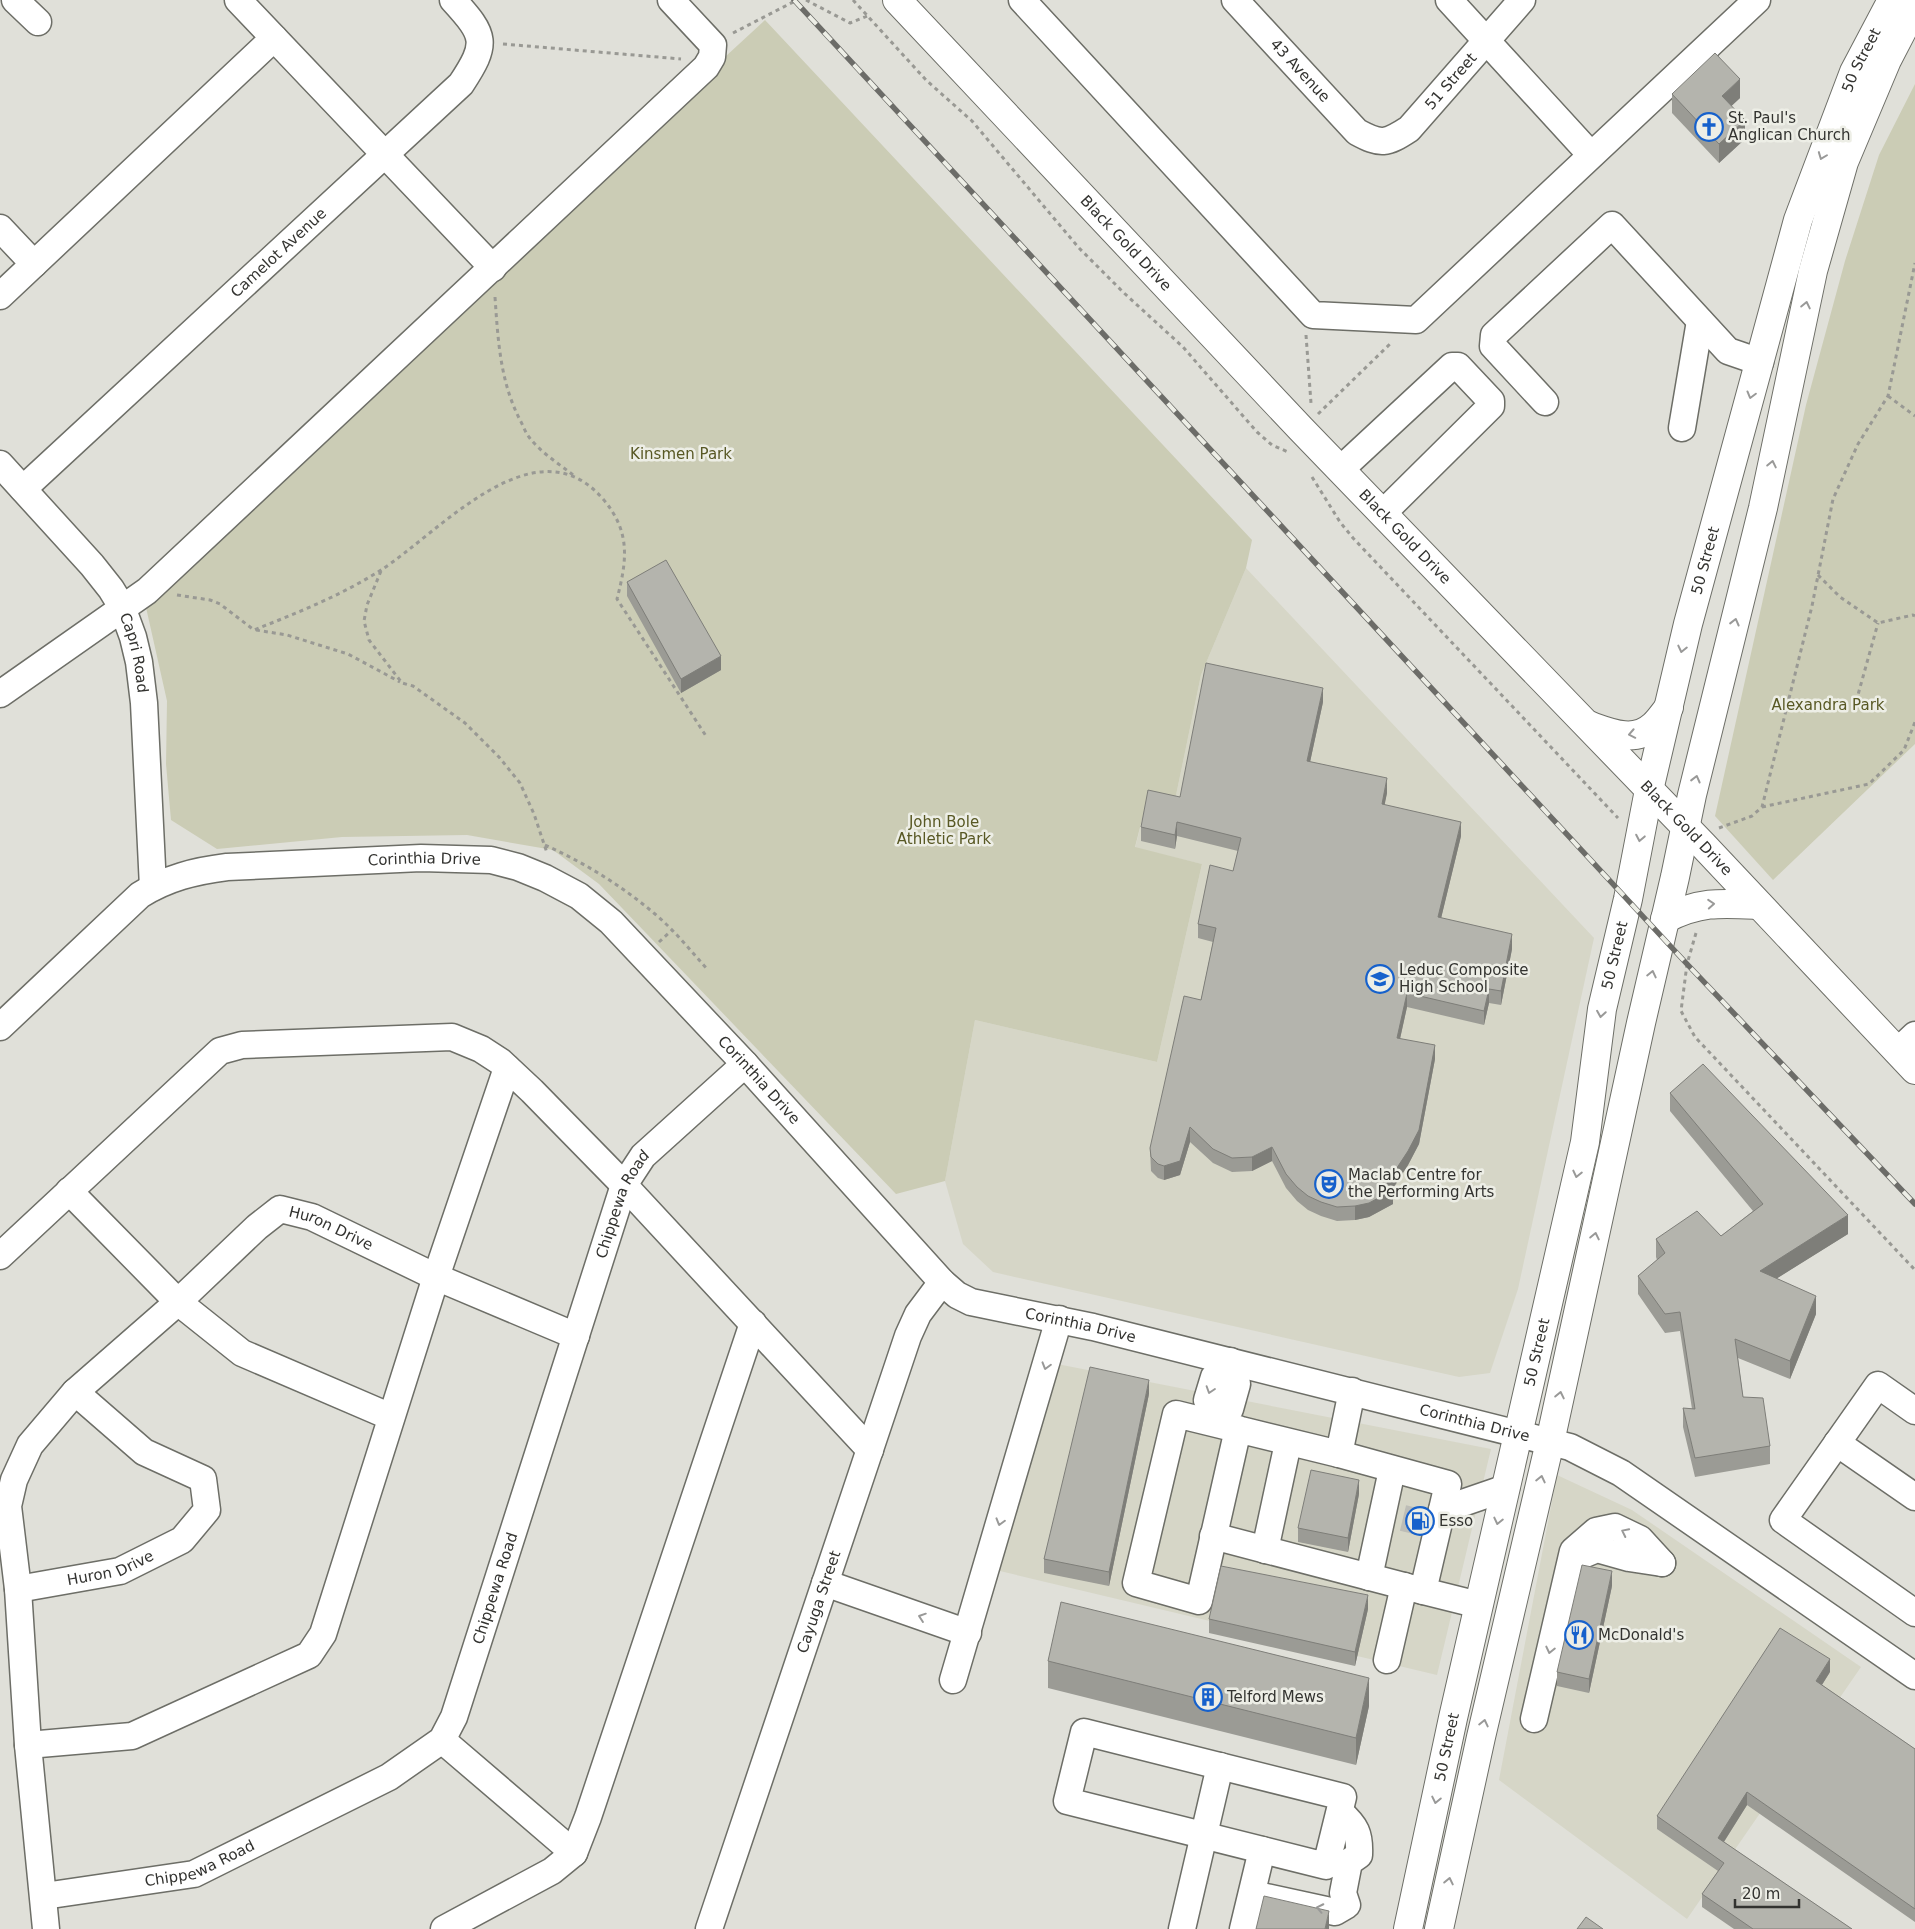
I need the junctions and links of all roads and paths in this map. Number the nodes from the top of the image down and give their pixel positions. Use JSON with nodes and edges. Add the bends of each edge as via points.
{"nodes":[{"id":1,"x":15,"y":0,"type":"edge"},
{"id":2,"x":238,"y":0,"type":"edge"},
{"id":3,"x":453,"y":0,"type":"edge"},
{"id":4,"x":671,"y":0,"type":"edge"},
{"id":5,"x":796,"y":0,"type":"edge"},
{"id":6,"x":806,"y":0,"type":"edge"},
{"id":7,"x":853,"y":0,"type":"edge"},
{"id":8,"x":898,"y":0,"type":"edge"},
{"id":9,"x":1022,"y":0,"type":"edge"},
{"id":10,"x":1235,"y":0,"type":"edge"},
{"id":11,"x":1449,"y":0,"type":"edge"},
{"id":12,"x":1522,"y":0,"type":"edge"},
{"id":13,"x":1757,"y":0,"type":"edge"},
{"id":14,"x":1892,"y":0,"type":"edge"},
{"id":15,"x":1915,"y":6,"type":"edge"},
{"id":16,"x":867,"y":16,"type":"junction"},
{"id":17,"x":38,"y":22,"type":"dead end"},
{"id":18,"x":274,"y":38,"type":"junction"},
{"id":19,"x":1487,"y":41,"type":"junction"},
{"id":20,"x":479,"y":42,"type":"junction"},
{"id":21,"x":713,"y":45,"type":"junction"},
{"id":22,"x":1368,"y":138,"type":"joint"},
{"id":23,"x":386,"y":155,"type":"junction"},
{"id":24,"x":1591,"y":155,"type":"junction"},
{"id":25,"x":0,"y":228,"type":"edge"},
{"id":26,"x":1915,"y":263,"type":"edge"},
{"id":27,"x":34,"y":264,"type":"junction"},
{"id":28,"x":493,"y":268,"type":"junction"},
{"id":29,"x":0,"y":296,"type":"edge"},
{"id":30,"x":1303,"y":305,"type":"junction"},
{"id":31,"x":1416,"y":320,"type":"junction"},
{"id":32,"x":1700,"y":321,"type":"junction"},
{"id":33,"x":1760,"y":362,"type":"junction"},
{"id":34,"x":1888,"y":396,"type":"junction"},
{"id":35,"x":1545,"y":402,"type":"dead end"},
{"id":36,"x":1915,"y":416,"type":"edge"},
{"id":37,"x":1682,"y":428,"type":"dead end"},
{"id":38,"x":1302,"y":434,"type":"junction"},
{"id":39,"x":1280,"y":448,"type":"junction"},
{"id":40,"x":0,"y":464,"type":"edge"},
{"id":41,"x":1341,"y":469,"type":"junction"},
{"id":42,"x":1308,"y":471,"type":"dead end"},
{"id":43,"x":573,"y":475,"type":"junction"},
{"id":44,"x":23,"y":489,"type":"junction"},
{"id":45,"x":1383,"y":513,"type":"junction"},
{"id":46,"x":381,"y":570,"type":"junction"},
{"id":47,"x":1818,"y":575,"type":"junction"},
{"id":48,"x":147,"y":591,"type":"junction"},
{"id":49,"x":122,"y":607,"type":"junction"},
{"id":50,"x":1914,"y":615,"type":"edge"},
{"id":51,"x":1878,"y":623,"type":"junction"},
{"id":52,"x":254,"y":630,"type":"junction"},
{"id":53,"x":402,"y":683,"type":"junction"},
{"id":54,"x":0,"y":694,"type":"edge"},
{"id":55,"x":1669,"y":707,"type":"junction"},
{"id":56,"x":1854,"y":710,"type":"dead end"},
{"id":57,"x":1915,"y":722,"type":"edge"},
{"id":58,"x":1587,"y":725,"type":"junction"},
{"id":59,"x":706,"y":736,"type":"dead end"},
{"id":60,"x":1649,"y":790,"type":"junction"},
{"id":61,"x":1762,"y":807,"type":"junction"},
{"id":62,"x":1694,"y":836,"type":"junction"},
{"id":63,"x":1639,"y":842,"type":"junction"},
{"id":64,"x":544,"y":845,"type":"junction"},
{"id":65,"x":545,"y":878,"type":"junction"},
{"id":66,"x":153,"y":887,"type":"junction"},
{"id":67,"x":1759,"y":905,"type":"junction"},
{"id":68,"x":1694,"y":906,"type":"junction"},
{"id":69,"x":1665,"y":919,"type":"junction"},
{"id":70,"x":708,"y":970,"type":"dead end"},
{"id":71,"x":0,"y":1027,"type":"edge"},
{"id":72,"x":1909,"y":1052,"type":"edge"},
{"id":73,"x":745,"y":1064,"type":"junction"},
{"id":74,"x":507,"y":1068,"type":"junction"},
{"id":75,"x":624,"y":1185,"type":"junction"},
{"id":76,"x":69,"y":1191,"type":"junction"},
{"id":77,"x":0,"y":1256,"type":"edge"},
{"id":78,"x":1915,"y":1270,"type":"edge"},
{"id":79,"x":436,"y":1277,"type":"junction"},
{"id":80,"x":942,"y":1282,"type":"junction"},
{"id":81,"x":178,"y":1302,"type":"junction"},
{"id":82,"x":1059,"y":1320,"type":"junction"},
{"id":83,"x":753,"y":1323,"type":"junction"},
{"id":84,"x":576,"y":1336,"type":"junction"},
{"id":85,"x":1229,"y":1366,"type":"junction"},
{"id":86,"x":1352,"y":1391,"type":"junction"},
{"id":87,"x":75,"y":1392,"type":"junction"},
{"id":88,"x":1915,"y":1411,"type":"edge"},
{"id":89,"x":391,"y":1418,"type":"junction"},
{"id":90,"x":1224,"y":1422,"type":"junction"},
{"id":91,"x":1518,"y":1433,"type":"junction"},
{"id":92,"x":1550,"y":1442,"type":"junction"},
{"id":93,"x":1288,"y":1443,"type":"junction"},
{"id":94,"x":1837,"y":1443,"type":"junction"},
{"id":95,"x":870,"y":1450,"type":"junction"},
{"id":96,"x":1339,"y":1454,"type":"junction"},
{"id":97,"x":1392,"y":1470,"type":"junction"},
{"id":98,"x":7,"y":1479,"type":"edge"},
{"id":99,"x":1506,"y":1488,"type":"junction"},
{"id":100,"x":1915,"y":1498,"type":"edge"},
{"id":101,"x":1436,"y":1520,"type":"junction"},
{"id":102,"x":1213,"y":1536,"type":"junction"},
{"id":103,"x":1265,"y":1550,"type":"junction"},
{"id":104,"x":1662,"y":1563,"type":"dead end"},
{"id":105,"x":1369,"y":1577,"type":"junction"},
{"id":106,"x":825,"y":1583,"type":"junction"},
{"id":107,"x":18,"y":1589,"type":"junction"},
{"id":108,"x":1413,"y":1589,"type":"junction"},
{"id":109,"x":1479,"y":1605,"type":"junction"},
{"id":110,"x":1915,"y":1613,"type":"edge"},
{"id":111,"x":968,"y":1633,"type":"junction"},
{"id":112,"x":1387,"y":1660,"type":"dead end"},
{"id":113,"x":1912,"y":1667,"type":"edge"},
{"id":114,"x":953,"y":1680,"type":"dead end"},
{"id":115,"x":1534,"y":1719,"type":"dead end"},
{"id":116,"x":442,"y":1740,"type":"junction"},
{"id":117,"x":28,"y":1745,"type":"junction"},
{"id":118,"x":1220,"y":1766,"type":"junction"},
{"id":119,"x":1340,"y":1812,"type":"junction"},
{"id":120,"x":1203,"y":1834,"type":"junction"},
{"id":121,"x":1262,"y":1850,"type":"junction"},
{"id":122,"x":574,"y":1853,"type":"junction"},
{"id":123,"x":1252,"y":1894,"type":"junction"},
{"id":124,"x":44,"y":1896,"type":"junction"},
{"id":125,"x":46,"y":1929,"type":"edge"},
{"id":126,"x":444,"y":1929,"type":"edge"},
{"id":127,"x":709,"y":1929,"type":"edge"},
{"id":128,"x":1182,"y":1929,"type":"edge"},
{"id":129,"x":1244,"y":1929,"type":"edge"},
{"id":130,"x":1408,"y":1929,"type":"edge"},
{"id":131,"x":1439,"y":1929,"type":"edge"}],
"edges":[{"from":1,"to":17,"type":"street"},
{"from":2,"to":18,"type":"street"},
{"from":3,"to":20,"type":"street","via":[[471,19],[480,34]]},
{"from":4,"to":21,"type":"street"},
{"from":5,"to":21,"type":"path"},
{"from":6,"to":16,"type":"path","via":[[850,23]]},
{"from":7,"to":16,"type":"path"},
{"from":8,"to":38,"type":"main road","name":"Black Gold Drive"},
{"from":9,"to":30,"type":"street"},
{"from":10,"to":22,"type":"street","name":"43 Avenue","via":[[1357,132]]},
{"from":11,"to":19,"type":"street"},
{"from":12,"to":19,"type":"street","name":"51 Street"},
{"from":13,"to":24,"type":"street"},
{"from":14,"to":33,"type":"main road","name":"50 Street","one_way":true,"via":[[1854,72],[1798,220]]},
{"from":62,"to":15,"type":"main road","name":"50 Street","one_way":true,"via":[[1696,776],[1763,508],[1813,271],[1844,162]]},
{"from":16,"to":39,"type":"path","via":[[926,80],[972,122],[1079,248],[1183,347],[1257,432]]},
{"from":18,"to":23,"type":"street"},
{"from":18,"to":27,"type":"street"},
{"from":19,"to":22,"type":"street","name":"51 Street","via":[[1409,129],[1383,142]]},
{"from":19,"to":24,"type":"street"},
{"from":20,"to":21,"type":"path","via":[[695,60]]},
{"from":20,"to":23,"type":"street","name":"Camelot Avenue","via":[[479,54],[461,84]]},
{"from":21,"to":28,"type":"street","via":[[712,57],[706,67]]},
{"from":23,"to":28,"type":"street"},
{"from":23,"to":44,"type":"street","name":"Camelot Avenue"},
{"from":24,"to":31,"type":"street"},
{"from":25,"to":27,"type":"street"},
{"from":26,"to":34,"type":"path"},
{"from":27,"to":29,"type":"street"},
{"from":28,"to":43,"type":"path","via":[[498,345],[503,377],[513,406],[529,437]]},
{"from":28,"to":48,"type":"street"},
{"from":30,"to":31,"type":"street","via":[[1313,315]]},
{"from":30,"to":38,"type":"path"},
{"from":31,"to":38,"type":"path"},
{"from":32,"to":33,"type":"street","via":[[1728,351]]},
{"from":32,"to":35,"type":"street","via":[[1612,225],[1494,335],[1493,346]]},
{"from":32,"to":37,"type":"street"},
{"from":33,"to":55,"type":"main road","name":"50 Street","one_way":true,"via":[[1688,624]]},
{"from":34,"to":36,"type":"path"},
{"from":34,"to":47,"type":"path","via":[[1858,444],[1833,499]]},
{"from":38,"to":39,"type":"path"},
{"from":38,"to":39,"type":"path"},
{"from":38,"to":41,"type":"main road","name":"Black Gold Drive"},
{"from":40,"to":44,"type":"street","name":"Capri Road"},
{"from":41,"to":45,"type":"main road","name":"Black Gold Drive"},
{"from":41,"to":45,"type":"street","via":[[1452,366],[1458,366],[1491,401],[1491,406]]},
{"from":42,"to":63,"type":"path","via":[[1353,538]]},
{"from":43,"to":46,"type":"path","via":[[537,472],[507,481],[467,503]]},
{"from":43,"to":59,"type":"path","via":[[592,487],[612,510],[624,535],[626,560],[617,599]]},
{"from":44,"to":49,"type":"street","name":"Capri Road","via":[[92,565]]},
{"from":45,"to":58,"type":"main road","name":"Black Gold Drive"},
{"from":46,"to":52,"type":"path","via":[[312,607]]},
{"from":46,"to":53,"type":"path","via":[[364,621],[370,640]]},
{"from":47,"to":51,"type":"path","via":[[1840,597]]},
{"from":47,"to":61,"type":"path"},
{"from":48,"to":49,"type":"street"},
{"from":48,"to":52,"type":"path","via":[[210,600]]},
{"from":49,"to":54,"type":"street"},
{"from":49,"to":66,"type":"street","name":"Capri Road","via":[[139,662],[144,703]]},
{"from":50,"to":51,"type":"path"},
{"from":51,"to":56,"type":"path"},
{"from":52,"to":53,"type":"path","via":[[287,635],[348,654]]},
{"from":53,"to":64,"type":"path","via":[[413,686],[465,723],[500,756],[520,783]]},
{"from":55,"to":58,"type":"main road","one_way":true,"via":[[1652,728],[1636,734],[1620,736]]},
{"from":55,"to":60,"type":"main road","name":"50 Street"},
{"from":57,"to":61,"type":"path","via":[[1904,750],[1869,784]]},
{"from":58,"to":60,"type":"main road","name":"Black Gold Drive"},
{"from":60,"to":62,"type":"main road","name":"Black Gold Drive"},
{"from":60,"to":63,"type":"main road","name":"50 Street","one_way":true},
{"from":61,"to":62,"type":"path","via":[[1752,816],[1720,828],[1710,819]]},
{"from":62,"to":67,"type":"main road","name":"Black Gold Drive"},
{"from":62,"to":69,"type":"main road","name":"50 Street"},
{"from":63,"to":91,"type":"main road","name":"50 Street","one_way":true,"via":[[1602,1009],[1585,1142]]},
{"from":64,"to":65,"type":"path","via":[[547,852]]},
{"from":64,"to":70,"type":"path","via":[[575,859],[638,900]]},
{"from":65,"to":66,"type":"street","name":"Corinthia Drive","via":[[491,860],[421,858],[227,867],[179,876]]},
{"from":65,"to":73,"type":"street","name":"Corinthia Drive","via":[[579,896],[612,922]]},
{"from":66,"to":71,"type":"street","name":"Corinthia Drive","via":[[140,895]]},
{"from":68,"to":67,"type":"main road","one_way":true},
{"from":67,"to":72,"type":"main road","name":"Black Gold Drive"},
{"from":68,"to":69,"type":"main road"},
{"from":68,"to":78,"type":"path","via":[[1699,921],[1687,964],[1681,1011],[1688,1026]]},
{"from":92,"to":69,"type":"main road","name":"50 Street","one_way":true},
{"from":73,"to":75,"type":"street","name":"Chippewa Road","via":[[643,1156]]},
{"from":73,"to":80,"type":"street","name":"Corinthia Drive"},
{"from":74,"to":75,"type":"street"},
{"from":74,"to":76,"type":"street","via":[[481,1049],[452,1037],[242,1045],[220,1050]]},
{"from":74,"to":79,"type":"street"},
{"from":75,"to":83,"type":"street"},
{"from":75,"to":84,"type":"street","name":"Chippewa Road"},
{"from":76,"to":77,"type":"street"},
{"from":76,"to":81,"type":"street"},
{"from":79,"to":81,"type":"street","name":"Huron Drive","via":[[312,1217],[280,1209]]},
{"from":79,"to":84,"type":"street","name":"Huron Drive"},
{"from":79,"to":89,"type":"street"},
{"from":80,"to":82,"type":"street","name":"Corinthia Drive","via":[[971,1302]]},
{"from":80,"to":95,"type":"street","name":"Cayuga Street","via":[[918,1314],[908,1336]]},
{"from":81,"to":87,"type":"street","name":"Huron Drive"},
{"from":81,"to":89,"type":"street","via":[[242,1353]]},
{"from":82,"to":85,"type":"street","name":"Corinthia Drive"},
{"from":82,"to":111,"type":"street","one_way":true},
{"from":83,"to":95,"type":"street"},
{"from":83,"to":122,"type":"street"},
{"from":84,"to":116,"type":"street","name":"Chippewa Road","via":[[454,1717]]},
{"from":85,"to":86,"type":"street","name":"Corinthia Drive"},
{"from":85,"to":90,"type":"street","via":[[1214,1377],[1207,1400]]},
{"from":86,"to":91,"type":"street","name":"Corinthia Drive"},
{"from":86,"to":96,"type":"street"},
{"from":87,"to":98,"type":"street","name":"Huron Drive","via":[[30,1445]]},
{"from":87,"to":107,"type":"street","name":"Huron Drive","via":[[144,1452],[203,1479],[207,1510],[182,1540],[120,1571]]},
{"from":88,"to":94,"type":"street","via":[[1878,1385]]},
{"from":89,"to":117,"type":"street","via":[[323,1634],[310,1655],[132,1736]]},
{"from":90,"to":93,"type":"street"},
{"from":90,"to":102,"type":"street"},
{"from":90,"to":102,"type":"street","via":[[1176,1414],[1136,1583],[1199,1601]]},
{"from":91,"to":92,"type":"street","name":"Corinthia Drive"},
{"from":91,"to":99,"type":"main road","name":"50 Street"},
{"from":92,"to":113,"type":"street","name":"Corinthia Drive","via":[[1570,1447],[1620,1473]]},
{"from":131,"to":92,"type":"main road","name":"50 Street","one_way":true},
{"from":93,"to":96,"type":"street"},
{"from":93,"to":103,"type":"street"},
{"from":94,"to":100,"type":"street"},
{"from":94,"to":110,"type":"street","via":[[1783,1520]]},
{"from":95,"to":106,"type":"street","name":"Cayuga Street"},
{"from":96,"to":97,"type":"street"},
{"from":97,"to":101,"type":"street","via":[[1448,1484]]},
{"from":97,"to":105,"type":"street","via":[[1393,1515]]},
{"from":98,"to":107,"type":"street","name":"Huron Drive"},
{"from":99,"to":101,"type":"street"},
{"from":99,"to":109,"type":"main road","name":"50 Street","one_way":true},
{"from":101,"to":108,"type":"street"},
{"from":102,"to":103,"type":"street"},
{"from":103,"to":105,"type":"street"},
{"from":104,"to":115,"type":"street","one_way":true,"via":[[1640,1539],[1615,1527],[1596,1531],[1573,1551]]},
{"from":105,"to":108,"type":"street"},
{"from":111,"to":106,"type":"street","one_way":true},
{"from":106,"to":127,"type":"street","name":"Cayuga Street"},
{"from":107,"to":117,"type":"street","name":"Huron Drive"},
{"from":108,"to":109,"type":"street"},
{"from":108,"to":112,"type":"street"},
{"from":109,"to":130,"type":"main road","name":"50 Street","one_way":true},
{"from":111,"to":114,"type":"street"},
{"from":116,"to":122,"type":"street"},
{"from":116,"to":124,"type":"street","name":"Chippewa Road","via":[[389,1778],[194,1874]]},
{"from":117,"to":124,"type":"street","name":"Huron Drive"},
{"from":118,"to":119,"type":"street","via":[[1343,1797]]},
{"from":118,"to":120,"type":"street"},
{"from":118,"to":120,"type":"street","via":[[1084,1732],[1068,1801]]},
{"from":119,"to":121,"type":"street","via":[[1326,1866]]},
{"from":119,"to":123,"type":"street","one_way":true,"via":[[1350,1820],[1360,1842],[1359,1855],[1349,1862],[1343,1893],[1347,1905],[1336,1912]]},
{"from":120,"to":121,"type":"street"},
{"from":120,"to":128,"type":"street"},
{"from":121,"to":123,"type":"street"},
{"from":122,"to":126,"type":"street","via":[[552,1872]]},
{"from":123,"to":129,"type":"street"},
{"from":124,"to":125,"type":"street","name":"Huron Drive"}]}
